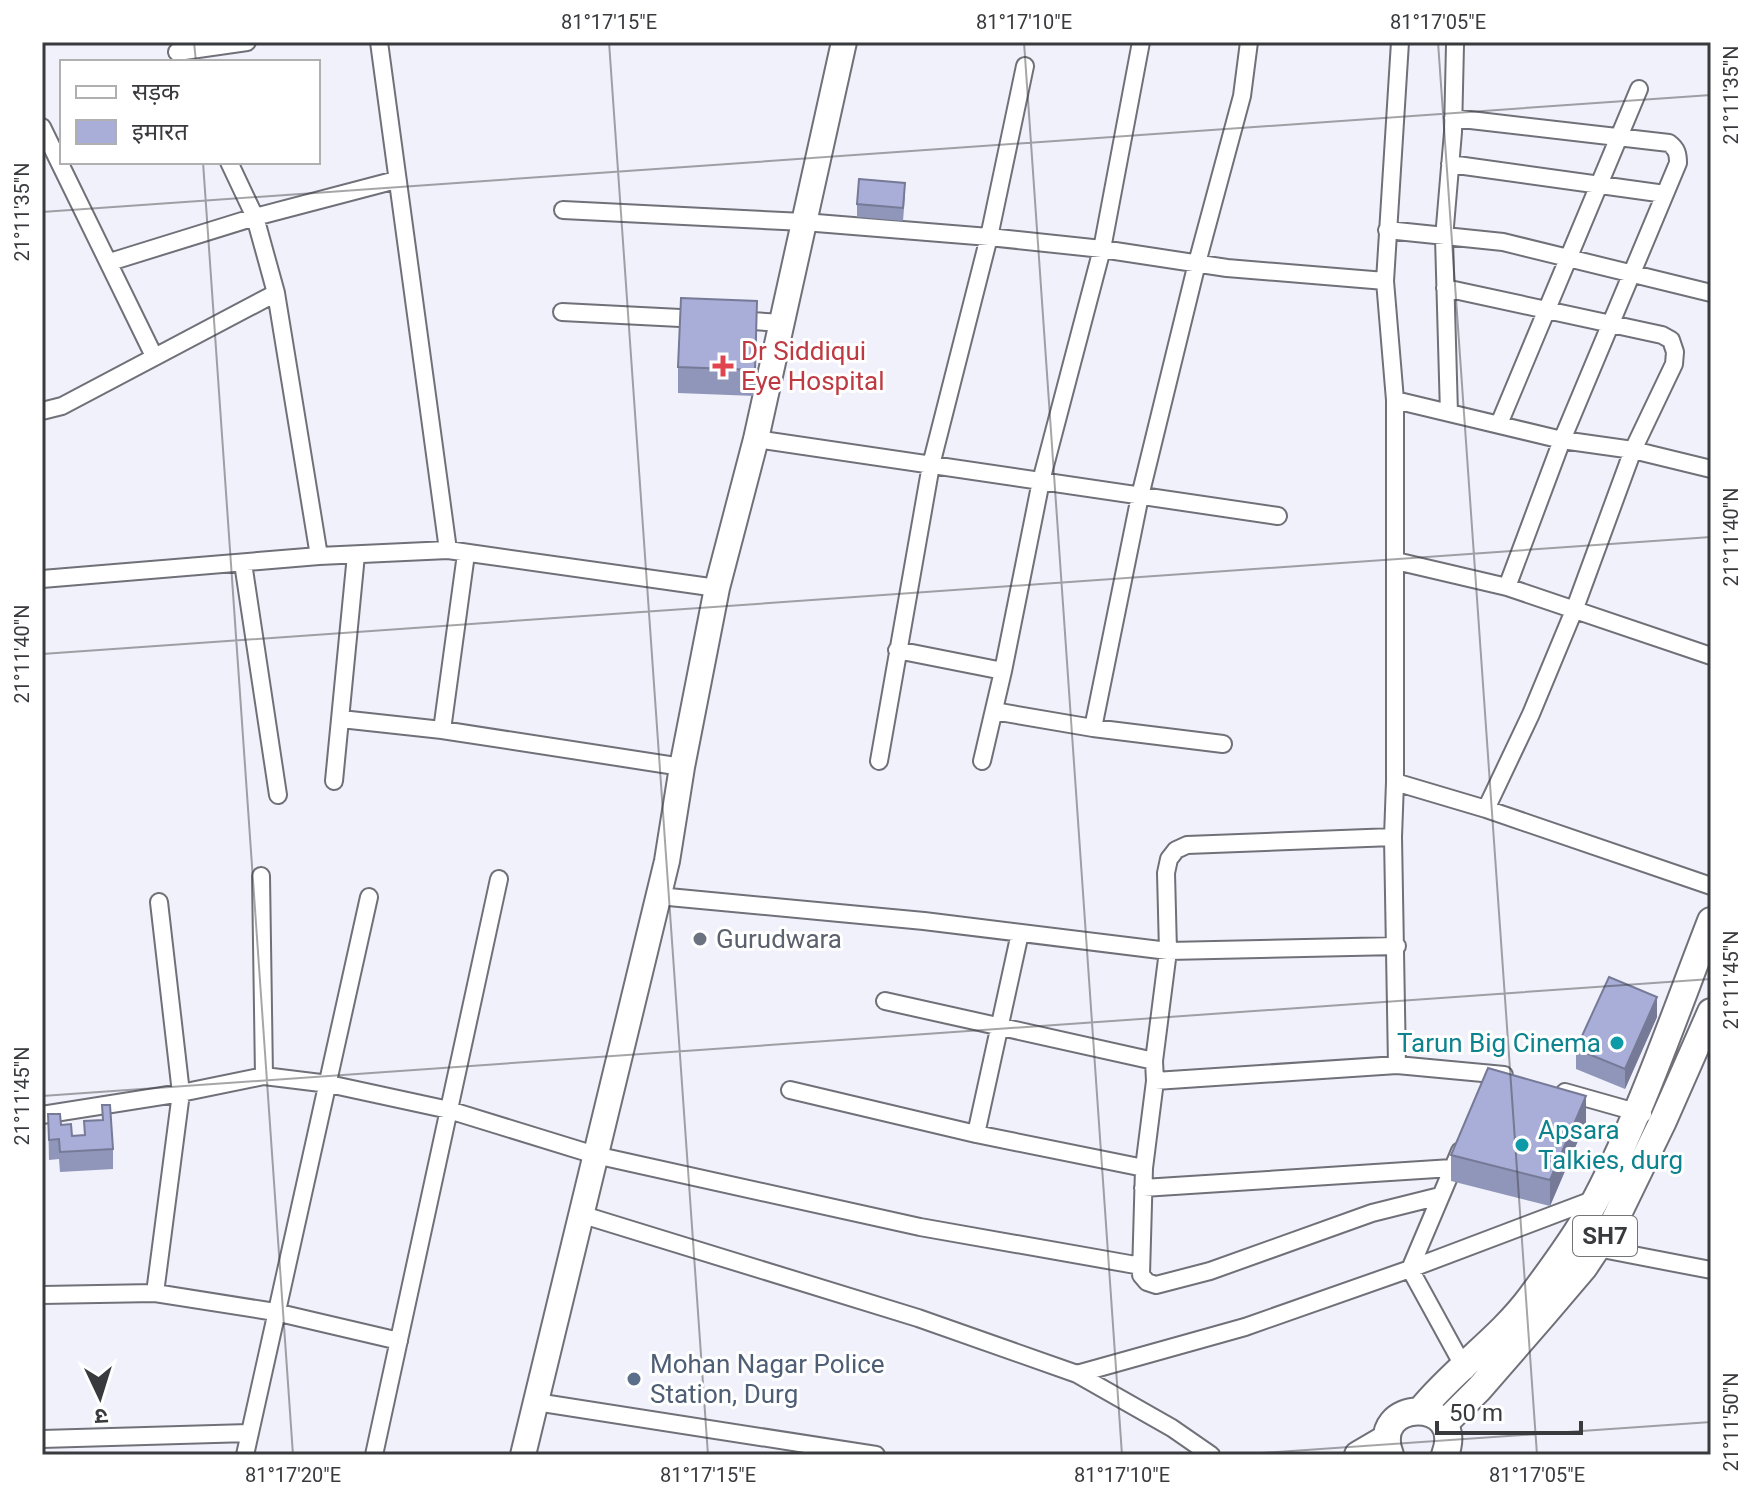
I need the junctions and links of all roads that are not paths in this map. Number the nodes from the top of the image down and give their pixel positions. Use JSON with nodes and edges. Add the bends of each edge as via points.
{"nodes":[{"id":1,"x":247,"y":42,"type":"edge"},
{"id":2,"x":379,"y":42,"type":"edge"},
{"id":3,"x":844,"y":42,"type":"edge"},
{"id":4,"x":1141,"y":42,"type":"edge"},
{"id":5,"x":1249,"y":42,"type":"edge"},
{"id":6,"x":1400,"y":43,"type":"edge"},
{"id":7,"x":1455,"y":45,"type":"dead end"},
{"id":8,"x":177,"y":52,"type":"edge"},
{"id":9,"x":1025,"y":66,"type":"dead end"},
{"id":10,"x":1639,"y":89,"type":"dead end"},
{"id":11,"x":1453,"y":118,"type":"junction"},
{"id":12,"x":42,"y":127,"type":"edge"},
{"id":13,"x":1619,"y":135,"type":"junction"},
{"id":14,"x":60,"y":163,"type":"edge"},
{"id":15,"x":61,"y":164,"type":"edge"},
{"id":16,"x":230,"y":164,"type":"edge"},
{"id":17,"x":1450,"y":164,"type":"junction"},
{"id":18,"x":396,"y":180,"type":"junction"},
{"id":19,"x":1600,"y":185,"type":"junction"},
{"id":20,"x":1665,"y":194,"type":"junction"},
{"id":21,"x":563,"y":210,"type":"dead end"},
{"id":22,"x":255,"y":217,"type":"junction"},
{"id":23,"x":804,"y":222,"type":"junction"},
{"id":24,"x":1387,"y":230,"type":"junction"},
{"id":25,"x":989,"y":237,"type":"junction"},
{"id":26,"x":1444,"y":238,"type":"junction"},
{"id":27,"x":1102,"y":249,"type":"junction"},
{"id":28,"x":1568,"y":257,"type":"junction"},
{"id":29,"x":110,"y":262,"type":"junction"},
{"id":30,"x":1197,"y":263,"type":"junction"},
{"id":31,"x":1633,"y":272,"type":"junction"},
{"id":32,"x":1385,"y":281,"type":"junction"},
{"id":33,"x":1445,"y":288,"type":"junction"},
{"id":34,"x":276,"y":293,"type":"junction"},
{"id":35,"x":1711,"y":293,"type":"edge"},
{"id":36,"x":1547,"y":310,"type":"junction"},
{"id":37,"x":562,"y":312,"type":"dead end"},
{"id":38,"x":782,"y":323,"type":"junction"},
{"id":39,"x":1611,"y":324,"type":"junction"},
{"id":40,"x":154,"y":356,"type":"junction"},
{"id":41,"x":1395,"y":400,"type":"junction"},
{"id":42,"x":42,"y":411,"type":"edge"},
{"id":43,"x":1449,"y":413,"type":"junction"},
{"id":44,"x":1499,"y":424,"type":"junction"},
{"id":45,"x":756,"y":439,"type":"junction"},
{"id":46,"x":1562,"y":440,"type":"junction"},
{"id":47,"x":1633,"y":450,"type":"junction"},
{"id":48,"x":931,"y":465,"type":"junction"},
{"id":49,"x":1711,"y":469,"type":"edge"},
{"id":50,"x":1041,"y":481,"type":"junction"},
{"id":51,"x":1140,"y":496,"type":"junction"},
{"id":52,"x":1278,"y":516,"type":"dead end"},
{"id":53,"x":448,"y":550,"type":"junction"},
{"id":54,"x":466,"y":554,"type":"junction"},
{"id":55,"x":356,"y":555,"type":"junction"},
{"id":56,"x":319,"y":556,"type":"junction"},
{"id":57,"x":1396,"y":561,"type":"junction"},
{"id":58,"x":243,"y":563,"type":"junction"},
{"id":59,"x":42,"y":579,"type":"edge"},
{"id":60,"x":1507,"y":587,"type":"junction"},
{"id":61,"x":717,"y":588,"type":"junction"},
{"id":62,"x":1575,"y":608,"type":"junction"},
{"id":63,"x":897,"y":650,"type":"junction"},
{"id":64,"x":1711,"y":656,"type":"edge"},
{"id":65,"x":1003,"y":671,"type":"junction"},
{"id":66,"x":994,"y":711,"type":"junction"},
{"id":67,"x":341,"y":719,"type":"junction"},
{"id":68,"x":1093,"y":728,"type":"junction"},
{"id":69,"x":442,"y":730,"type":"junction"},
{"id":70,"x":1223,"y":744,"type":"dead end"},
{"id":71,"x":879,"y":761,"type":"dead end"},
{"id":72,"x":982,"y":761,"type":"dead end"},
{"id":73,"x":682,"y":767,"type":"junction"},
{"id":74,"x":334,"y":781,"type":"dead end"},
{"id":75,"x":1395,"y":782,"type":"junction"},
{"id":76,"x":278,"y":795,"type":"dead end"},
{"id":77,"x":1486,"y":809,"type":"junction"},
{"id":78,"x":1393,"y":837,"type":"junction"},
{"id":79,"x":261,"y":876,"type":"dead end"},
{"id":80,"x":499,"y":879,"type":"dead end"},
{"id":81,"x":1711,"y":886,"type":"edge"},
{"id":82,"x":658,"y":896,"type":"junction"},
{"id":83,"x":369,"y":897,"type":"dead end"},
{"id":84,"x":159,"y":902,"type":"dead end"},
{"id":85,"x":1711,"y":921,"type":"edge"},
{"id":86,"x":1020,"y":933,"type":"junction"},
{"id":87,"x":1397,"y":946,"type":"junction"},
{"id":88,"x":1168,"y":951,"type":"junction"},
{"id":89,"x":885,"y":1001,"type":"dead end"},
{"id":90,"x":1711,"y":1012,"type":"edge"},
{"id":91,"x":999,"y":1028,"type":"junction"},
{"id":92,"x":1154,"y":1061,"type":"junction"},
{"id":93,"x":1397,"y":1065,"type":"junction"},
{"id":94,"x":264,"y":1076,"type":"junction"},
{"id":95,"x":1155,"y":1081,"type":"junction"},
{"id":96,"x":1524,"y":1081,"type":"edge"},
{"id":97,"x":329,"y":1084,"type":"junction"},
{"id":98,"x":1552,"y":1088,"type":"edge"},
{"id":99,"x":790,"y":1090,"type":"dead end"},
{"id":100,"x":181,"y":1093,"type":"junction"},
{"id":101,"x":449,"y":1110,"type":"junction"},
{"id":102,"x":1636,"y":1111,"type":"junction"},
{"id":103,"x":42,"y":1115,"type":"edge"},
{"id":104,"x":1663,"y":1121,"type":"junction"},
{"id":105,"x":976,"y":1134,"type":"junction"},
{"id":106,"x":1465,"y":1141,"type":"edge"},
{"id":107,"x":595,"y":1155,"type":"junction"},
{"id":108,"x":1144,"y":1168,"type":"junction"},
{"id":109,"x":1452,"y":1168,"type":"junction"},
{"id":110,"x":1143,"y":1188,"type":"junction"},
{"id":111,"x":1440,"y":1196,"type":"junction"},
{"id":112,"x":1595,"y":1199,"type":"junction"},
{"id":113,"x":580,"y":1214,"type":"junction"},
{"id":114,"x":1597,"y":1248,"type":"junction"},
{"id":115,"x":1141,"y":1266,"type":"junction"},
{"id":116,"x":1410,"y":1269,"type":"junction"},
{"id":117,"x":1711,"y":1270,"type":"edge"},
{"id":118,"x":155,"y":1293,"type":"junction"},
{"id":119,"x":42,"y":1295,"type":"edge"},
{"id":120,"x":275,"y":1312,"type":"junction"},
{"id":121,"x":399,"y":1341,"type":"junction"},
{"id":122,"x":1463,"y":1367,"type":"junction"},
{"id":123,"x":1077,"y":1374,"type":"junction"},
{"id":124,"x":1479,"y":1389,"type":"junction"},
{"id":125,"x":536,"y":1402,"type":"junction"},
{"id":126,"x":1421,"y":1410,"type":"junction"},
{"id":127,"x":1444,"y":1424,"type":"junction"},
{"id":128,"x":249,"y":1433,"type":"junction"},
{"id":129,"x":42,"y":1439,"type":"edge"},
{"id":130,"x":1388,"y":1447,"type":"edge"},
{"id":131,"x":833,"y":1452,"type":"edge"},
{"id":132,"x":245,"y":1455,"type":"edge"},
{"id":133,"x":374,"y":1455,"type":"edge"},
{"id":134,"x":523,"y":1455,"type":"edge"},
{"id":135,"x":876,"y":1455,"type":"edge"},
{"id":136,"x":1211,"y":1455,"type":"edge"},
{"id":137,"x":1358,"y":1455,"type":"edge"},
{"id":138,"x":1445,"y":1455,"type":"edge"}],
"edges":[{"from":1,"to":8,"type":"street"},
{"from":2,"to":18,"type":"street"},
{"from":3,"to":23,"type":"street"},
{"from":4,"to":27,"type":"street"},
{"from":5,"to":30,"type":"street","via":[[1242,96]]},
{"from":6,"to":24,"type":"street"},
{"from":7,"to":11,"type":"street"},
{"from":9,"to":25,"type":"street"},
{"from":10,"to":13,"type":"street"},
{"from":11,"to":13,"type":"street"},
{"from":11,"to":17,"type":"street"},
{"from":12,"to":14,"type":"street"},
{"from":13,"to":19,"type":"street"},
{"from":13,"to":20,"type":"street","via":[[1676,148],[1678,163]]},
{"from":15,"to":29,"type":"street"},
{"from":16,"to":22,"type":"street"},
{"from":17,"to":19,"type":"street"},
{"from":17,"to":26,"type":"street"},
{"from":18,"to":22,"type":"street"},
{"from":18,"to":53,"type":"street"},
{"from":19,"to":20,"type":"street"},
{"from":19,"to":28,"type":"street"},
{"from":20,"to":31,"type":"street"},
{"from":21,"to":23,"type":"street"},
{"from":22,"to":29,"type":"street"},
{"from":22,"to":34,"type":"street"},
{"from":23,"to":25,"type":"street"},
{"from":23,"to":38,"type":"street"},
{"from":24,"to":26,"type":"street"},
{"from":24,"to":32,"type":"street"},
{"from":25,"to":27,"type":"street"},
{"from":25,"to":48,"type":"street"},
{"from":26,"to":28,"type":"street","via":[[1503,242]]},
{"from":26,"to":33,"type":"street"},
{"from":27,"to":30,"type":"street"},
{"from":27,"to":50,"type":"street"},
{"from":28,"to":31,"type":"street"},
{"from":28,"to":36,"type":"street"},
{"from":29,"to":40,"type":"street"},
{"from":30,"to":32,"type":"street"},
{"from":30,"to":51,"type":"street"},
{"from":31,"to":35,"type":"street"},
{"from":31,"to":39,"type":"street"},
{"from":32,"to":41,"type":"street"},
{"from":33,"to":36,"type":"street"},
{"from":33,"to":43,"type":"street"},
{"from":34,"to":40,"type":"street"},
{"from":34,"to":56,"type":"street"},
{"from":36,"to":39,"type":"street"},
{"from":36,"to":44,"type":"street"},
{"from":37,"to":38,"type":"street"},
{"from":38,"to":45,"type":"street"},
{"from":39,"to":46,"type":"street"},
{"from":39,"to":47,"type":"street","via":[[1662,335],[1671,340],[1675,352]]},
{"from":40,"to":42,"type":"street","via":[[62,406]]},
{"from":41,"to":43,"type":"street"},
{"from":41,"to":57,"type":"street"},
{"from":43,"to":44,"type":"street"},
{"from":44,"to":46,"type":"street"},
{"from":45,"to":48,"type":"street"},
{"from":45,"to":61,"type":"street"},
{"from":46,"to":47,"type":"street"},
{"from":46,"to":60,"type":"street"},
{"from":47,"to":49,"type":"street"},
{"from":47,"to":62,"type":"street"},
{"from":48,"to":50,"type":"street"},
{"from":48,"to":63,"type":"street"},
{"from":50,"to":51,"type":"street"},
{"from":50,"to":65,"type":"street"},
{"from":51,"to":52,"type":"street"},
{"from":51,"to":68,"type":"street"},
{"from":53,"to":54,"type":"street"},
{"from":53,"to":55,"type":"street"},
{"from":54,"to":61,"type":"street"},
{"from":54,"to":69,"type":"street"},
{"from":55,"to":56,"type":"street"},
{"from":55,"to":67,"type":"street"},
{"from":56,"to":58,"type":"street"},
{"from":57,"to":60,"type":"street"},
{"from":57,"to":75,"type":"street"},
{"from":58,"to":59,"type":"street"},
{"from":58,"to":76,"type":"street"},
{"from":60,"to":62,"type":"street"},
{"from":61,"to":73,"type":"street"},
{"from":62,"to":64,"type":"street"},
{"from":62,"to":77,"type":"street"},
{"from":63,"to":65,"type":"street"},
{"from":63,"to":71,"type":"street"},
{"from":65,"to":66,"type":"street"},
{"from":66,"to":68,"type":"street"},
{"from":66,"to":72,"type":"street"},
{"from":67,"to":69,"type":"street"},
{"from":67,"to":74,"type":"street"},
{"from":68,"to":70,"type":"street"},
{"from":69,"to":73,"type":"street"},
{"from":73,"to":82,"type":"street"},
{"from":75,"to":77,"type":"street"},
{"from":75,"to":78,"type":"street"},
{"from":77,"to":81,"type":"street"},
{"from":78,"to":87,"type":"street"},
{"from":78,"to":88,"type":"street","via":[[1187,845],[1176,850],[1166,873]]},
{"from":79,"to":94,"type":"street"},
{"from":80,"to":101,"type":"street"},
{"from":82,"to":86,"type":"street"},
{"from":82,"to":107,"type":"street"},
{"from":83,"to":97,"type":"street"},
{"from":84,"to":100,"type":"street"},
{"from":85,"to":102,"type":"main road","number":"SH7"},
{"from":86,"to":88,"type":"street"},
{"from":86,"to":91,"type":"street"},
{"from":87,"to":88,"type":"street"},
{"from":87,"to":93,"type":"street"},
{"from":88,"to":92,"type":"street"},
{"from":89,"to":91,"type":"street"},
{"from":90,"to":104,"type":"main road","number":"SH7"},
{"from":91,"to":92,"type":"street"},
{"from":91,"to":105,"type":"street"},
{"from":92,"to":95,"type":"street"},
{"from":93,"to":95,"type":"street"},
{"from":93,"to":96,"type":"street"},
{"from":94,"to":97,"type":"street"},
{"from":94,"to":100,"type":"street"},
{"from":95,"to":108,"type":"street"},
{"from":97,"to":101,"type":"street"},
{"from":97,"to":120,"type":"street"},
{"from":98,"to":102,"type":"street"},
{"from":99,"to":105,"type":"street"},
{"from":100,"to":103,"type":"street"},
{"from":100,"to":118,"type":"street"},
{"from":101,"to":107,"type":"street"},
{"from":101,"to":121,"type":"street"},
{"from":102,"to":104,"type":"street"},
{"from":102,"to":112,"type":"main road","number":"SH7"},
{"from":104,"to":114,"type":"main road","number":"SH7"},
{"from":105,"to":108,"type":"street"},
{"from":106,"to":109,"type":"street"},
{"from":107,"to":113,"type":"street"},
{"from":107,"to":115,"type":"street","via":[[920,1227]]},
{"from":108,"to":110,"type":"street"},
{"from":109,"to":110,"type":"street"},
{"from":109,"to":111,"type":"street"},
{"from":110,"to":115,"type":"street"},
{"from":111,"to":115,"type":"street","via":[[1372,1213],[1156,1285],[1141,1275]]},
{"from":111,"to":116,"type":"street"},
{"from":112,"to":116,"type":"street"},
{"from":112,"to":122,"type":"main road","number":"SH7","via":[[1529,1300]]},
{"from":113,"to":123,"type":"street","via":[[918,1318]]},
{"from":113,"to":125,"type":"street"},
{"from":114,"to":117,"type":"street"},
{"from":114,"to":124,"type":"main road","number":"SH7"},
{"from":116,"to":122,"type":"street"},
{"from":116,"to":123,"type":"street","via":[[1245,1327]]},
{"from":118,"to":119,"type":"street"},
{"from":118,"to":120,"type":"street"},
{"from":120,"to":121,"type":"street"},
{"from":120,"to":128,"type":"street"},
{"from":121,"to":133,"type":"street"},
{"from":122,"to":124,"type":"street"},
{"from":122,"to":126,"type":"main road","number":"SH7"},
{"from":123,"to":136,"type":"street"},
{"from":124,"to":127,"type":"main road","number":"SH7"},
{"from":125,"to":131,"type":"street"},
{"from":125,"to":134,"type":"street"},
{"from":126,"to":127,"type":"main road"},
{"from":126,"to":130,"type":"main road","number":"SH7","via":[[1394,1420]]},
{"from":127,"to":138,"type":"main road","via":[[1449,1438]]},
{"from":128,"to":129,"type":"street"},
{"from":128,"to":132,"type":"street"},
{"from":130,"to":137,"type":"main road","number":"SH7"},
{"from":131,"to":135,"type":"street"}]}
